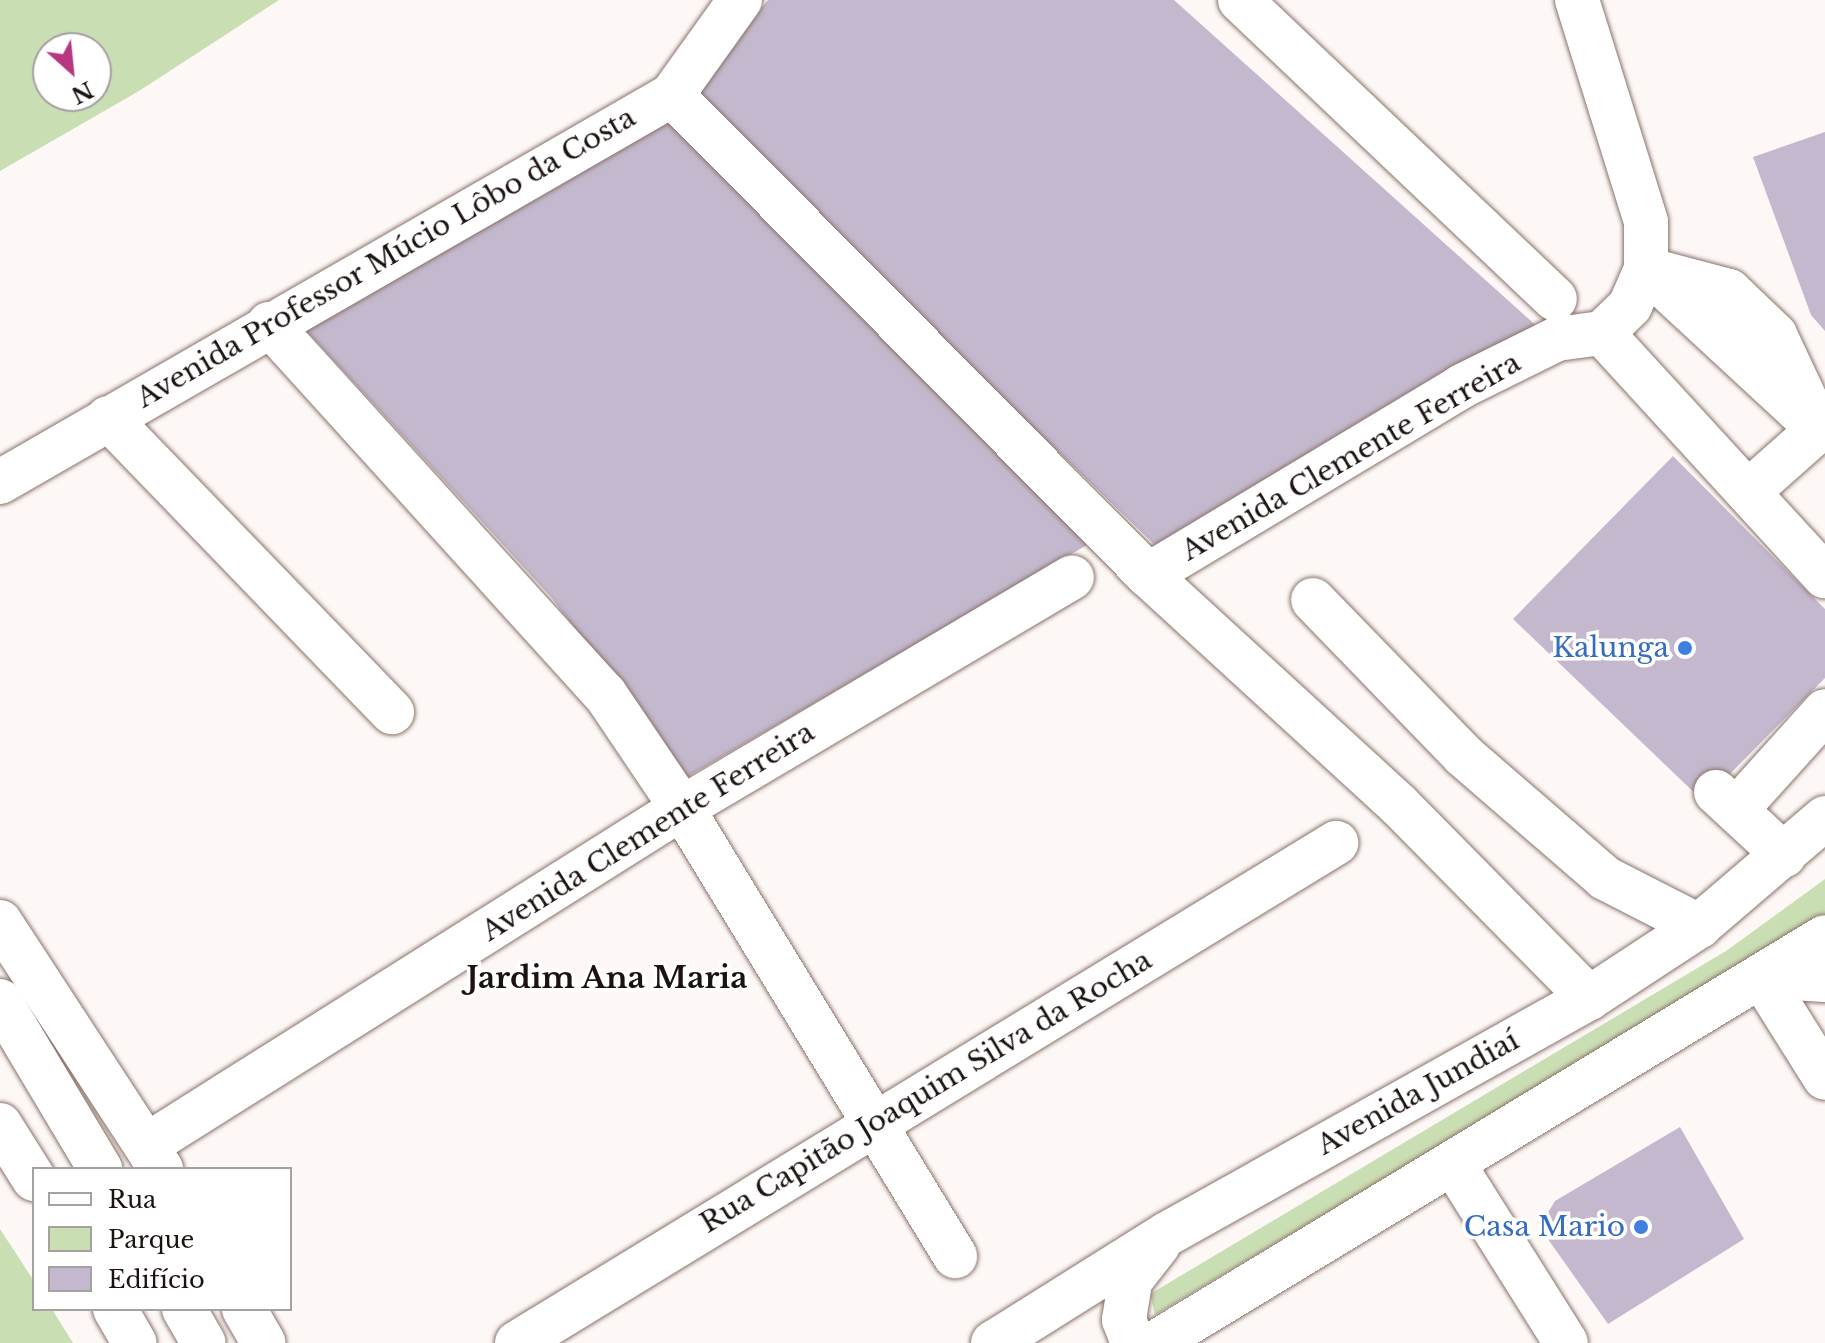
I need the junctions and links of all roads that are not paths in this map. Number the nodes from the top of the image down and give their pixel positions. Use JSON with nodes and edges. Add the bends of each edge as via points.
{"nodes":[{"id":1,"x":740,"y":0,"type":"edge"},
{"id":2,"x":1240,"y":0,"type":"edge"},
{"id":3,"x":1577,"y":0,"type":"edge"},
{"id":4,"x":672,"y":95,"type":"junction"},
{"id":5,"x":1646,"y":269,"type":"junction"},
{"id":6,"x":1555,"y":299,"type":"dead end"},
{"id":7,"x":269,"y":324,"type":"junction"},
{"id":8,"x":1602,"y":333,"type":"junction"},
{"id":9,"x":108,"y":418,"type":"junction"},
{"id":10,"x":1822,"y":432,"type":"edge"},
{"id":11,"x":0,"y":482,"type":"edge"},
{"id":12,"x":1748,"y":492,"type":"junction"},
{"id":13,"x":1148,"y":575,"type":"junction"},
{"id":14,"x":1825,"y":576,"type":"edge"},
{"id":15,"x":1072,"y":577,"type":"dead end"},
{"id":16,"x":1313,"y":600,"type":"dead end"},
{"id":17,"x":1825,"y":711,"type":"edge"},
{"id":18,"x":392,"y":712,"type":"dead end"},
{"id":19,"x":682,"y":808,"type":"junction"},
{"id":20,"x":1825,"y":818,"type":"edge"},
{"id":21,"x":1336,"y":843,"type":"dead end"},
{"id":22,"x":1784,"y":855,"type":"junction"},
{"id":23,"x":0,"y":922,"type":"edge"},
{"id":24,"x":1699,"y":926,"type":"junction"},
{"id":25,"x":1825,"y":937,"type":"edge"},
{"id":26,"x":1761,"y":976,"type":"junction"},
{"id":27,"x":1825,"y":980,"type":"edge"},
{"id":28,"x":1589,"y":998,"type":"junction"},
{"id":29,"x":0,"y":1001,"type":"edge"},
{"id":30,"x":1825,"y":1078,"type":"edge"},
{"id":31,"x":876,"y":1122,"type":"junction"},
{"id":32,"x":0,"y":1125,"type":"edge"},
{"id":33,"x":154,"y":1157,"type":"edge"},
{"id":34,"x":1454,"y":1165,"type":"junction"},
{"id":35,"x":99,"y":1167,"type":"edge"},
{"id":36,"x":32,"y":1176,"type":"edge"},
{"id":37,"x":1167,"y":1234,"type":"junction"},
{"id":38,"x":955,"y":1256,"type":"dead end"},
{"id":39,"x":116,"y":1311,"type":"edge"},
{"id":40,"x":185,"y":1311,"type":"edge"},
{"id":41,"x":245,"y":1311,"type":"edge"},
{"id":42,"x":135,"y":1343,"type":"edge"},
{"id":43,"x":204,"y":1343,"type":"edge"},
{"id":44,"x":264,"y":1343,"type":"edge"},
{"id":45,"x":517,"y":1343,"type":"edge"},
{"id":46,"x":993,"y":1343,"type":"edge"},
{"id":47,"x":1133,"y":1343,"type":"edge"},
{"id":48,"x":1155,"y":1343,"type":"edge"},
{"id":49,"x":1566,"y":1343,"type":"edge"}],
"edges":[{"from":1,"to":4,"type":"street","name":"Avenida Professor Múcio Lôbo da Costa"},
{"from":2,"to":6,"type":"street"},
{"from":3,"to":5,"type":"street","via":[[1646,222]]},
{"from":4,"to":7,"type":"street","name":"Avenida Professor Múcio Lôbo da Costa"},
{"from":4,"to":13,"type":"street"},
{"from":5,"to":8,"type":"street","via":[[1630,306]]},
{"from":5,"to":10,"type":"street"},
{"from":7,"to":9,"type":"street","name":"Avenida Professor Múcio Lôbo da Costa"},
{"from":7,"to":19,"type":"street","via":[[605,694]]},
{"from":8,"to":12,"type":"street"},
{"from":8,"to":13,"type":"street","name":"Avenida Clemente Ferreira","via":[[1557,339],[1462,386]]},
{"from":9,"to":11,"type":"street","name":"Avenida Professor Múcio Lôbo da Costa"},
{"from":9,"to":18,"type":"street"},
{"from":10,"to":12,"type":"street"},
{"from":12,"to":14,"type":"street"},
{"from":13,"to":28,"type":"street","via":[[1399,805]]},
{"from":15,"to":19,"type":"street","name":"Avenida Clemente Ferreira"},
{"from":16,"to":24,"type":"street","via":[[1463,755],[1593,868]]},
{"from":17,"to":22,"type":"street","via":[[1725,800]]},
{"from":19,"to":31,"type":"street"},
{"from":19,"to":33,"type":"street","name":"Avenida Clemente Ferreira"},
{"from":20,"to":22,"type":"street","name":"Avenida Jundiaí"},
{"from":21,"to":31,"type":"street","name":"Rua Capitão Joaquim Silva da Rocha"},
{"from":22,"to":24,"type":"street","name":"Avenida Jundiaí"},
{"from":23,"to":33,"type":"street"},
{"from":24,"to":28,"type":"street","name":"Avenida Jundiaí"},
{"from":25,"to":26,"type":"street"},
{"from":26,"to":27,"type":"street"},
{"from":26,"to":30,"type":"street"},
{"from":26,"to":34,"type":"street"},
{"from":28,"to":37,"type":"street","name":"Avenida Jundiaí"},
{"from":29,"to":35,"type":"street"},
{"from":31,"to":38,"type":"street"},
{"from":31,"to":45,"type":"street","name":"Rua Capitão Joaquim Silva da Rocha"},
{"from":32,"to":36,"type":"street"},
{"from":34,"to":48,"type":"street"},
{"from":34,"to":49,"type":"street"},
{"from":37,"to":46,"type":"street","name":"Avenida Jundiaí"},
{"from":37,"to":47,"type":"street","via":[[1130,1281],[1124,1320]]},
{"from":39,"to":42,"type":"street"},
{"from":40,"to":43,"type":"street"},
{"from":41,"to":44,"type":"street"}]}
